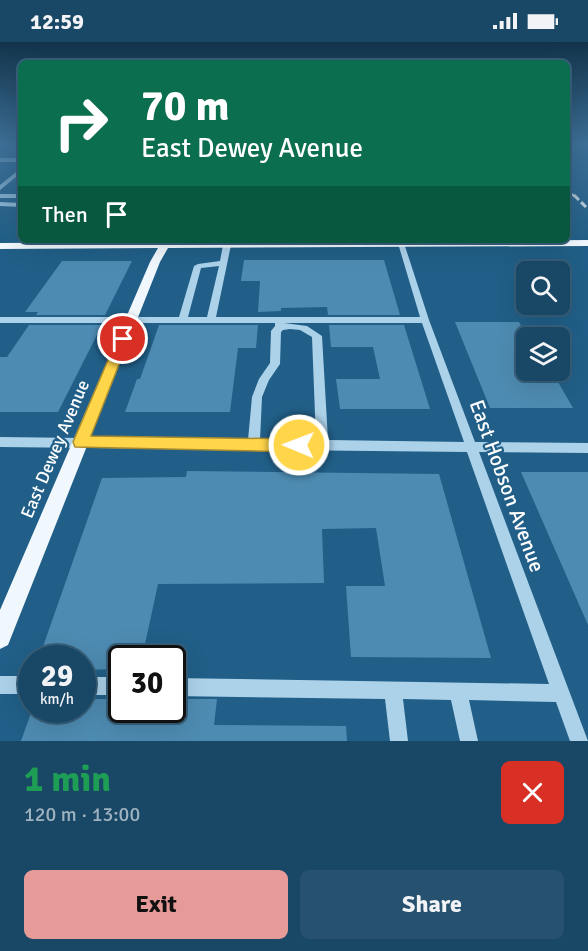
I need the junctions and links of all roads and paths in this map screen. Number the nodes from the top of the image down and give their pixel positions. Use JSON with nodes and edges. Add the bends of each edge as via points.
{"nodes":[{"id":1,"x":13,"y":177,"type":"edge"},
{"id":2,"x":0,"y":188,"type":"edge"},
{"id":3,"x":0,"y":196,"type":"edge"},
{"id":4,"x":18,"y":196,"type":"edge"},
{"id":5,"x":0,"y":204,"type":"edge"},
{"id":6,"x":18,"y":205,"type":"edge"},
{"id":7,"x":35,"y":243,"type":"edge"},
{"id":8,"x":63,"y":243,"type":"edge"},
{"id":9,"x":166,"y":243,"type":"edge"},
{"id":10,"x":187,"y":243,"type":"edge"},
{"id":11,"x":342,"y":243,"type":"edge"},
{"id":12,"x":400,"y":243,"type":"edge"},
{"id":13,"x":570,"y":243,"type":"edge"},
{"id":14,"x":588,"y":243,"type":"edge"},
{"id":15,"x":227,"y":245,"type":"junction"},
{"id":16,"x":0,"y":246,"type":"edge"},
{"id":17,"x":223,"y":263,"type":"junction"},
{"id":18,"x":132,"y":319,"type":"junction"},
{"id":19,"x":183,"y":319,"type":"junction"},
{"id":20,"x":211,"y":319,"type":"junction"},
{"id":21,"x":0,"y":320,"type":"edge"},
{"id":22,"x":425,"y":320,"type":"junction"},
{"id":23,"x":279,"y":323,"type":"junction"},
{"id":24,"x":0,"y":442,"type":"edge"},
{"id":25,"x":81,"y":442,"type":"junction"},
{"id":26,"x":254,"y":444,"type":"junction"},
{"id":27,"x":322,"y":446,"type":"junction"},
{"id":28,"x":471,"y":446,"type":"junction"},
{"id":29,"x":588,"y":448,"type":"edge"},
{"id":30,"x":0,"y":637,"type":"edge"},
{"id":31,"x":0,"y":684,"type":"edge"},
{"id":32,"x":18,"y":685,"type":"edge"},
{"id":33,"x":186,"y":687,"type":"edge"},
{"id":34,"x":393,"y":690,"type":"junction"},
{"id":35,"x":458,"y":692,"type":"junction"},
{"id":36,"x":561,"y":693,"type":"junction"},
{"id":37,"x":399,"y":741,"type":"edge"},
{"id":38,"x":469,"y":741,"type":"edge"},
{"id":39,"x":579,"y":741,"type":"edge"}],
"edges":[{"from":1,"to":2,"type":"street"},
{"from":3,"to":4,"type":"street"},
{"from":5,"to":6,"type":"street"},
{"from":7,"to":8,"type":"main road"},
{"from":7,"to":16,"type":"main road"},
{"from":9,"to":18,"type":"main road","name":"East Dewey Avenue"},
{"from":10,"to":15,"type":"main road"},
{"from":11,"to":15,"type":"main road"},
{"from":12,"to":22,"type":"street","name":"East Hobson Avenue"},
{"from":13,"to":14,"type":"main road"},
{"from":15,"to":17,"type":"street"},
{"from":17,"to":19,"type":"street","via":[[198,266]]},
{"from":17,"to":20,"type":"street"},
{"from":18,"to":19,"type":"street"},
{"from":18,"to":21,"type":"street"},
{"from":18,"to":25,"type":"main road","name":"East Dewey Avenue"},
{"from":19,"to":20,"type":"street"},
{"from":20,"to":23,"type":"street"},
{"from":22,"to":23,"type":"street"},
{"from":22,"to":28,"type":"street","name":"East Hobson Avenue"},
{"from":23,"to":26,"type":"street","via":[[275,364],[257,397]]},
{"from":23,"to":27,"type":"street","via":[[309,329],[317,336]]},
{"from":24,"to":25,"type":"street"},
{"from":25,"to":26,"type":"street"},
{"from":25,"to":30,"type":"main road","name":"East Dewey Avenue"},
{"from":26,"to":27,"type":"street"},
{"from":27,"to":28,"type":"street"},
{"from":28,"to":29,"type":"street"},
{"from":28,"to":36,"type":"street","name":"East Hobson Avenue"},
{"from":31,"to":32,"type":"street"},
{"from":33,"to":34,"type":"street"},
{"from":34,"to":35,"type":"street"},
{"from":34,"to":37,"type":"street"},
{"from":35,"to":36,"type":"street"},
{"from":35,"to":38,"type":"street"},
{"from":36,"to":39,"type":"street","name":"East Hobson Avenue"}]}
